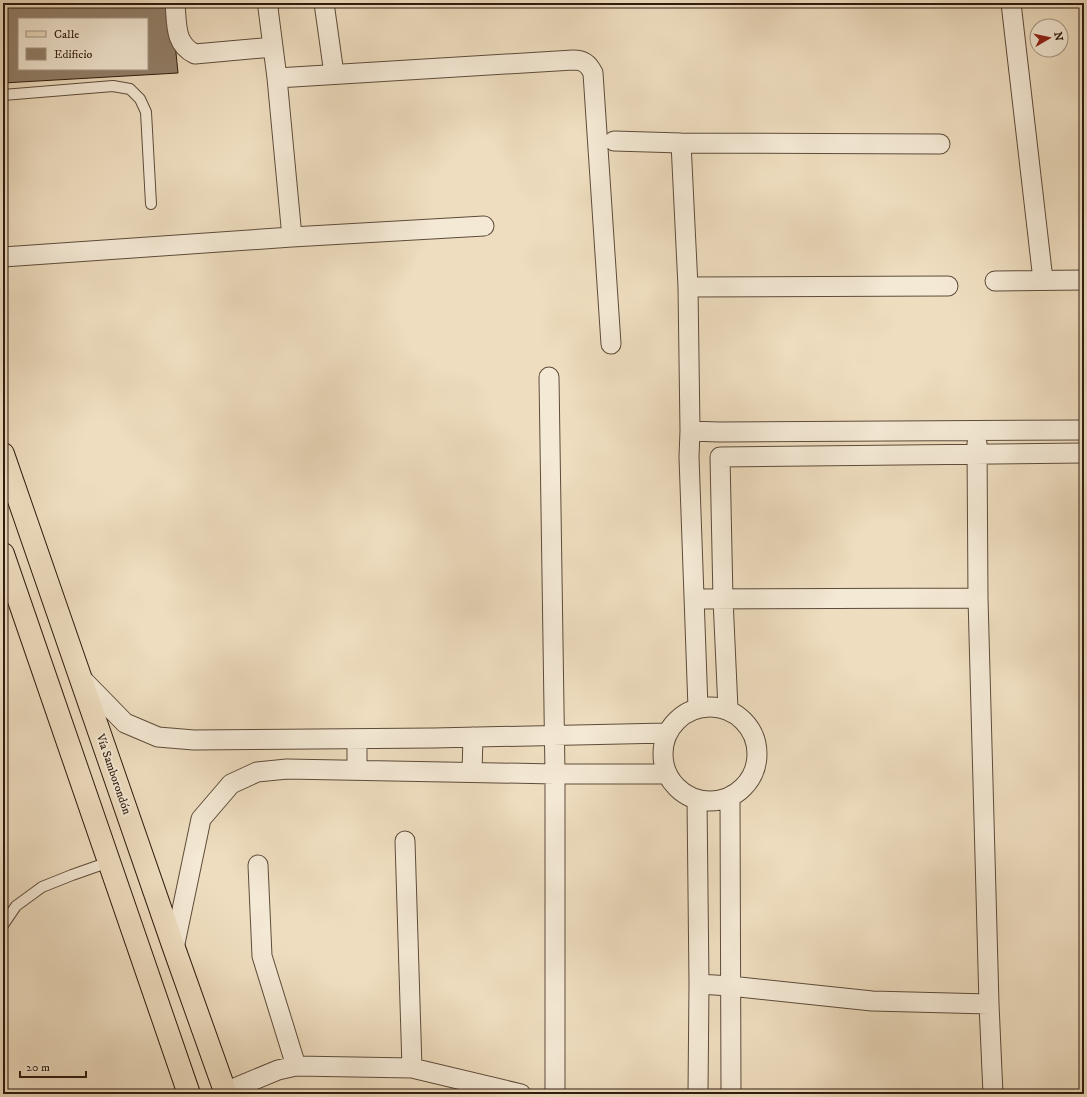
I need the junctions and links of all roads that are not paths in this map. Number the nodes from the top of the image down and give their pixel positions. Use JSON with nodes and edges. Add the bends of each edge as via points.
{"nodes":[{"id":1,"x":175,"y":3,"type":"edge"},
{"id":2,"x":270,"y":3,"type":"edge"},
{"id":3,"x":324,"y":3,"type":"edge"},
{"id":4,"x":1011,"y":3,"type":"edge"},
{"id":5,"x":273,"y":47,"type":"junction"},
{"id":6,"x":334,"y":74,"type":"junction"},
{"id":7,"x":277,"y":78,"type":"junction"},
{"id":8,"x":3,"y":96,"type":"edge"},
{"id":9,"x":614,"y":141,"type":"dead end"},
{"id":10,"x":681,"y":143,"type":"junction"},
{"id":11,"x":940,"y":144,"type":"dead end"},
{"id":12,"x":151,"y":204,"type":"dead end"},
{"id":13,"x":484,"y":226,"type":"dead end"},
{"id":14,"x":292,"y":237,"type":"junction"},
{"id":15,"x":3,"y":257,"type":"edge"},
{"id":16,"x":995,"y":280,"type":"dead end"},
{"id":17,"x":1043,"y":280,"type":"junction"},
{"id":18,"x":1084,"y":280,"type":"edge"},
{"id":19,"x":948,"y":286,"type":"dead end"},
{"id":20,"x":688,"y":287,"type":"junction"},
{"id":21,"x":611,"y":344,"type":"dead end"},
{"id":22,"x":549,"y":377,"type":"dead end"},
{"id":23,"x":1084,"y":430,"type":"edge"},
{"id":24,"x":690,"y":431,"type":"junction"},
{"id":25,"x":977,"y":431,"type":"junction"},
{"id":26,"x":719,"y":432,"type":"junction"},
{"id":27,"x":1084,"y":453,"type":"edge"},
{"id":28,"x":3,"y":454,"type":"edge"},
{"id":29,"x":977,"y":454,"type":"junction"},
{"id":30,"x":689,"y":457,"type":"junction"},
{"id":31,"x":720,"y":458,"type":"junction"},
{"id":32,"x":3,"y":554,"type":"edge"},
{"id":33,"x":978,"y":598,"type":"junction"},
{"id":34,"x":694,"y":599,"type":"junction"},
{"id":35,"x":723,"y":599,"type":"junction"},
{"id":36,"x":81,"y":678,"type":"junction"},
{"id":37,"x":698,"y":708,"type":"junction"},
{"id":38,"x":728,"y":709,"type":"junction"},
{"id":39,"x":667,"y":733,"type":"junction"},
{"id":40,"x":554,"y":736,"type":"junction"},
{"id":41,"x":473,"y":737,"type":"junction"},
{"id":42,"x":286,"y":739,"type":"junction"},
{"id":43,"x":357,"y":739,"type":"junction"},
{"id":44,"x":287,"y":769,"type":"junction"},
{"id":45,"x":357,"y":770,"type":"junction"},
{"id":46,"x":472,"y":772,"type":"junction"},
{"id":47,"x":555,"y":774,"type":"junction"},
{"id":48,"x":667,"y":774,"type":"junction"},
{"id":49,"x":730,"y":798,"type":"junction"},
{"id":50,"x":697,"y":799,"type":"junction"},
{"id":51,"x":406,"y":841,"type":"dead end"},
{"id":52,"x":109,"y":862,"type":"junction"},
{"id":53,"x":258,"y":865,"type":"dead end"},
{"id":54,"x":3,"y":925,"type":"edge"},
{"id":55,"x":174,"y":948,"type":"junction"},
{"id":56,"x":699,"y":984,"type":"junction"},
{"id":57,"x":730,"y":986,"type":"junction"},
{"id":58,"x":989,"y":1004,"type":"junction"},
{"id":59,"x":296,"y":1066,"type":"junction"},
{"id":60,"x":412,"y":1068,"type":"junction"},
{"id":61,"x":225,"y":1093,"type":"edge"},
{"id":62,"x":189,"y":1094,"type":"edge"},
{"id":63,"x":521,"y":1094,"type":"edge"},
{"id":64,"x":555,"y":1094,"type":"edge"},
{"id":65,"x":698,"y":1094,"type":"edge"},
{"id":66,"x":731,"y":1094,"type":"edge"},
{"id":67,"x":992,"y":1094,"type":"edge"}],
"edges":[{"from":1,"to":5,"type":"street","via":[[178,36],[189,52],[195,54]]},
{"from":2,"to":5,"type":"street","via":[[268,8]]},
{"from":3,"to":6,"type":"street"},
{"from":4,"to":17,"type":"street"},
{"from":5,"to":7,"type":"street"},
{"from":6,"to":7,"type":"street"},
{"from":6,"to":21,"type":"street","via":[[573,60],[586,63],[593,73]]},
{"from":7,"to":14,"type":"street"},
{"from":8,"to":12,"type":"lane","via":[[113,86],[130,89],[140,99],[146,112]]},
{"from":9,"to":10,"type":"street"},
{"from":10,"to":11,"type":"street"},
{"from":10,"to":20,"type":"street"},
{"from":13,"to":14,"type":"street"},
{"from":14,"to":15,"type":"street"},
{"from":16,"to":17,"type":"street"},
{"from":17,"to":18,"type":"street"},
{"from":19,"to":20,"type":"street"},
{"from":20,"to":24,"type":"street"},
{"from":22,"to":40,"type":"street"},
{"from":23,"to":25,"type":"street"},
{"from":24,"to":26,"type":"street"},
{"from":24,"to":30,"type":"street"},
{"from":25,"to":26,"type":"street"},
{"from":25,"to":29,"type":"street"},
{"from":26,"to":31,"type":"street"},
{"from":27,"to":29,"type":"street"},
{"from":28,"to":36,"type":"main road","name":"Vía Samborondón"},
{"from":29,"to":31,"type":"street"},
{"from":29,"to":33,"type":"street"},
{"from":30,"to":31,"type":"street"},
{"from":30,"to":34,"type":"street"},
{"from":31,"to":35,"type":"street"},
{"from":32,"to":52,"type":"main road"},
{"from":33,"to":35,"type":"street"},
{"from":33,"to":58,"type":"street"},
{"from":34,"to":35,"type":"street"},
{"from":34,"to":37,"type":"street"},
{"from":35,"to":38,"type":"street"},
{"from":36,"to":42,"type":"street","via":[[126,723],[158,737],[194,740]]},
{"from":36,"to":55,"type":"main road","name":"Vía Samborondón"},
{"from":37,"to":38,"type":"street","via":[[714,706]]},
{"from":37,"to":39,"type":"street","via":[[678,718]]},
{"from":38,"to":49,"type":"street","via":[[747,724],[756,742],[756,763],[748,782]]},
{"from":39,"to":40,"type":"street"},
{"from":39,"to":48,"type":"street","via":[[663,758]]},
{"from":40,"to":41,"type":"street"},
{"from":40,"to":47,"type":"street"},
{"from":41,"to":43,"type":"street"},
{"from":41,"to":46,"type":"street"},
{"from":42,"to":43,"type":"street"},
{"from":42,"to":44,"type":"street"},
{"from":43,"to":45,"type":"street"},
{"from":44,"to":45,"type":"street"},
{"from":44,"to":55,"type":"street","via":[[257,772],[231,784],[201,819]]},
{"from":45,"to":46,"type":"street"},
{"from":46,"to":47,"type":"street"},
{"from":47,"to":48,"type":"street"},
{"from":47,"to":64,"type":"street"},
{"from":48,"to":50,"type":"street","via":[[682,791]]},
{"from":49,"to":50,"type":"street","via":[[715,801]]},
{"from":49,"to":57,"type":"street"},
{"from":50,"to":56,"type":"street"},
{"from":51,"to":60,"type":"street"},
{"from":52,"to":54,"type":"lane","via":[[42,887],[16,906]]},
{"from":52,"to":62,"type":"main road"},
{"from":53,"to":59,"type":"street","via":[[262,956]]},
{"from":55,"to":61,"type":"main road","name":"Vía Samborondón"},
{"from":56,"to":57,"type":"street"},
{"from":56,"to":65,"type":"street"},
{"from":57,"to":58,"type":"street","via":[[872,1001]]},
{"from":57,"to":66,"type":"street"},
{"from":58,"to":67,"type":"street"},
{"from":59,"to":60,"type":"street"},
{"from":59,"to":61,"type":"street","via":[[278,1070]]},
{"from":60,"to":63,"type":"street"}]}
